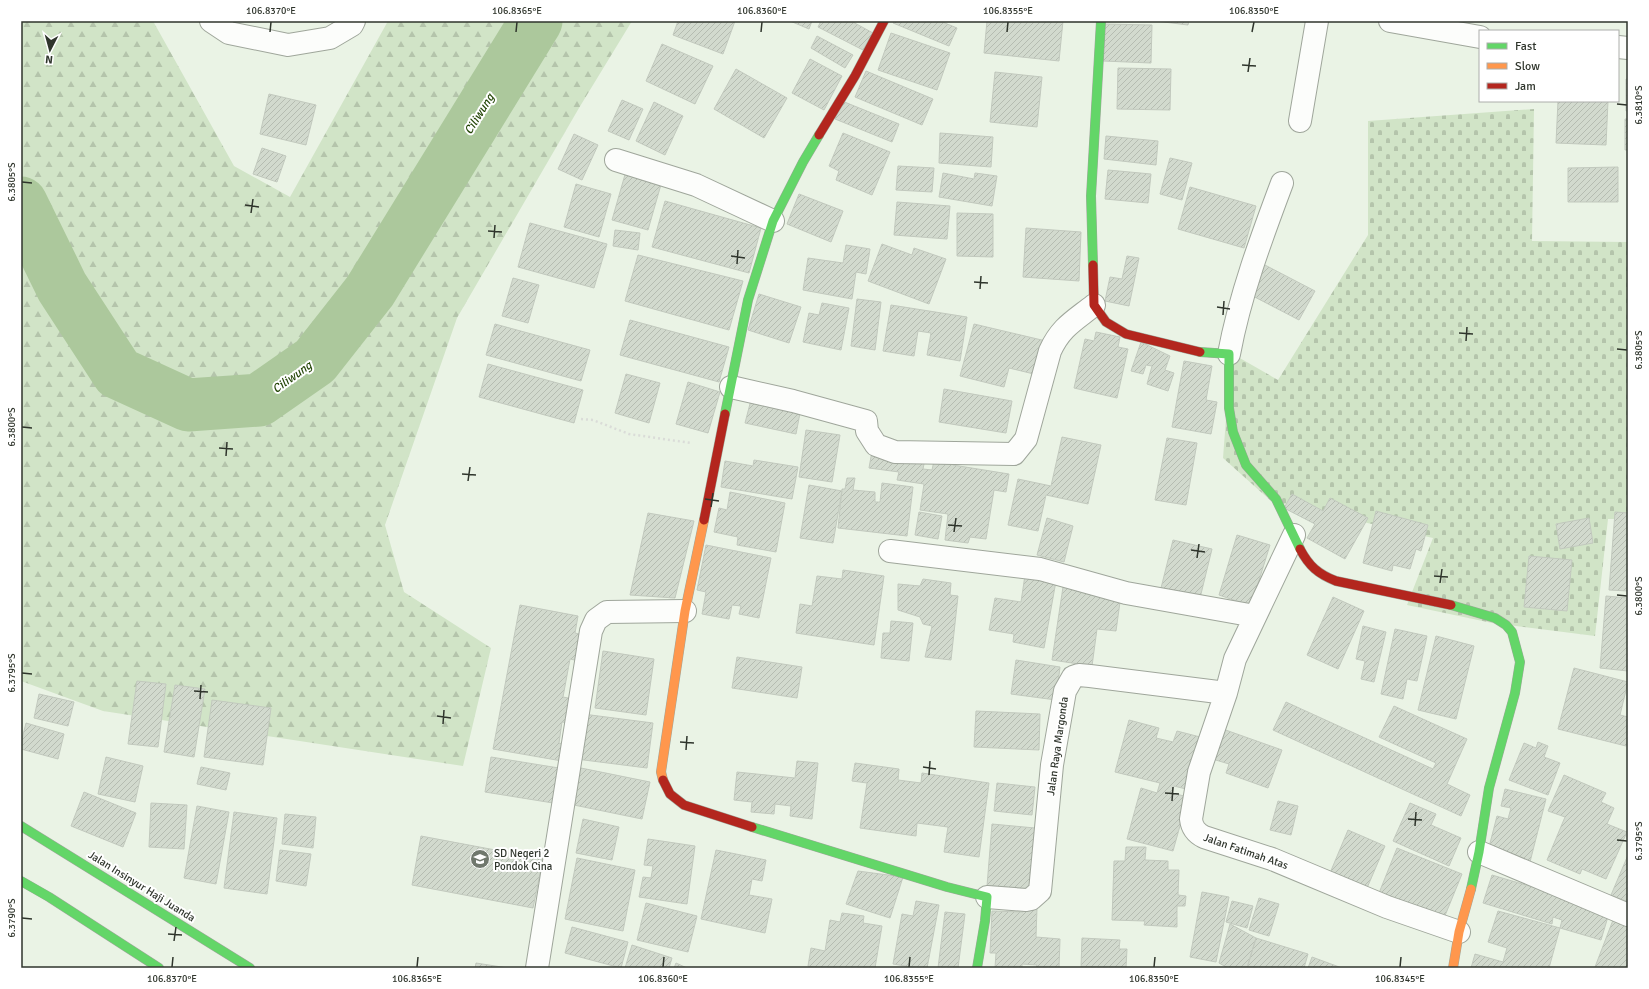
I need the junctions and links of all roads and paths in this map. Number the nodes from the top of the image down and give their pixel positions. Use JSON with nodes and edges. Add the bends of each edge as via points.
{"nodes":[{"id":1,"x":211,"y":21,"type":"edge"},
{"id":2,"x":354,"y":21,"type":"edge"},
{"id":3,"x":884,"y":21,"type":"edge"},
{"id":4,"x":1101,"y":21,"type":"edge"},
{"id":5,"x":1317,"y":21,"type":"edge"},
{"id":6,"x":1390,"y":21,"type":"edge"},
{"id":7,"x":1479,"y":37,"type":"edge"},
{"id":8,"x":1300,"y":121,"type":"dead end"},
{"id":9,"x":616,"y":160,"type":"dead end"},
{"id":10,"x":1282,"y":183,"type":"dead end"},
{"id":11,"x":773,"y":221,"type":"junction"},
{"id":12,"x":1094,"y":305,"type":"junction"},
{"id":13,"x":1229,"y":354,"type":"junction"},
{"id":14,"x":731,"y":387,"type":"junction"},
{"id":15,"x":581,"y":419,"type":"dead end"},
{"id":16,"x":720,"y":444,"type":"junction"},
{"id":17,"x":1294,"y":535,"type":"junction"},
{"id":18,"x":890,"y":552,"type":"dead end"},
{"id":19,"x":685,"y":611,"type":"junction"},
{"id":20,"x":1256,"y":616,"type":"junction"},
{"id":21,"x":1226,"y":693,"type":"junction"},
{"id":22,"x":21,"y":826,"type":"edge"},
{"id":23,"x":1479,"y":852,"type":"junction"},
{"id":24,"x":21,"y":881,"type":"edge"},
{"id":25,"x":987,"y":897,"type":"junction"},
{"id":26,"x":1628,"y":915,"type":"edge"},
{"id":27,"x":1459,"y":932,"type":"junction"},
{"id":28,"x":159,"y":968,"type":"edge"},
{"id":29,"x":250,"y":968,"type":"edge"},
{"id":30,"x":537,"y":968,"type":"edge"},
{"id":31,"x":977,"y":968,"type":"edge"},
{"id":32,"x":1453,"y":968,"type":"edge"}],
"edges":[{"from":1,"to":2,"type":"street","via":[[229,33],[288,45],[330,38],[352,25]]},
{"from":3,"to":11,"type":"main road","via":[[855,76],[803,162]]},
{"from":4,"to":12,"type":"main road","via":[[1091,196]]},
{"from":5,"to":8,"type":"street"},
{"from":6,"to":7,"type":"street"},
{"from":9,"to":11,"type":"street","via":[[696,185]]},
{"from":10,"to":13,"type":"street","via":[[1248,279],[1235,321]]},
{"from":11,"to":14,"type":"main road","via":[[748,300]]},
{"from":12,"to":13,"type":"main road","via":[[1106,322],[1126,334],[1198,352]]},
{"from":12,"to":14,"type":"street","via":[[1062,330],[1055,340],[1026,439],[1014,454],[895,452],[876,445],[867,431],[866,421],[861,419]]},
{"from":13,"to":17,"type":"main road","via":[[1229,408],[1233,432],[1246,465],[1276,499]]},
{"from":14,"to":16,"type":"main road"},
{"from":15,"to":16,"type":"path","via":[[593,420],[629,434],[692,443]]},
{"from":16,"to":19,"type":"main road"},
{"from":17,"to":20,"type":"street","name":"Jalan Fatimah Atas"},
{"from":17,"to":23,"type":"main road","via":[[1305,558],[1321,575],[1349,584],[1470,610],[1495,618],[1506,624],[1512,632],[1520,662],[1515,693],[1489,788]]},
{"from":18,"to":20,"type":"street","via":[[1040,569],[1126,593]]},
{"from":19,"to":25,"type":"main road","via":[[661,772],[668,793],[690,808]]},
{"from":19,"to":30,"type":"street","via":[[607,612],[596,620],[591,631]]},
{"from":20,"to":21,"type":"street","name":"Jalan Fatimah Atas","via":[[1235,659]]},
{"from":21,"to":25,"type":"street","name":"Jalan Raya Margonda","via":[[1090,676],[1073,677],[1065,691],[1052,765],[1040,891],[1026,900]]},
{"from":21,"to":27,"type":"street","name":"Jalan Fatimah Atas","via":[[1199,772],[1191,819],[1196,832]]},
{"from":22,"to":29,"type":"main road","name":"Jalan Insinyur Haji Juanda"},
{"from":23,"to":26,"type":"street"},
{"from":23,"to":27,"type":"main road"},
{"from":24,"to":28,"type":"main road"},
{"from":25,"to":31,"type":"main road"},
{"from":27,"to":32,"type":"main road"}]}
